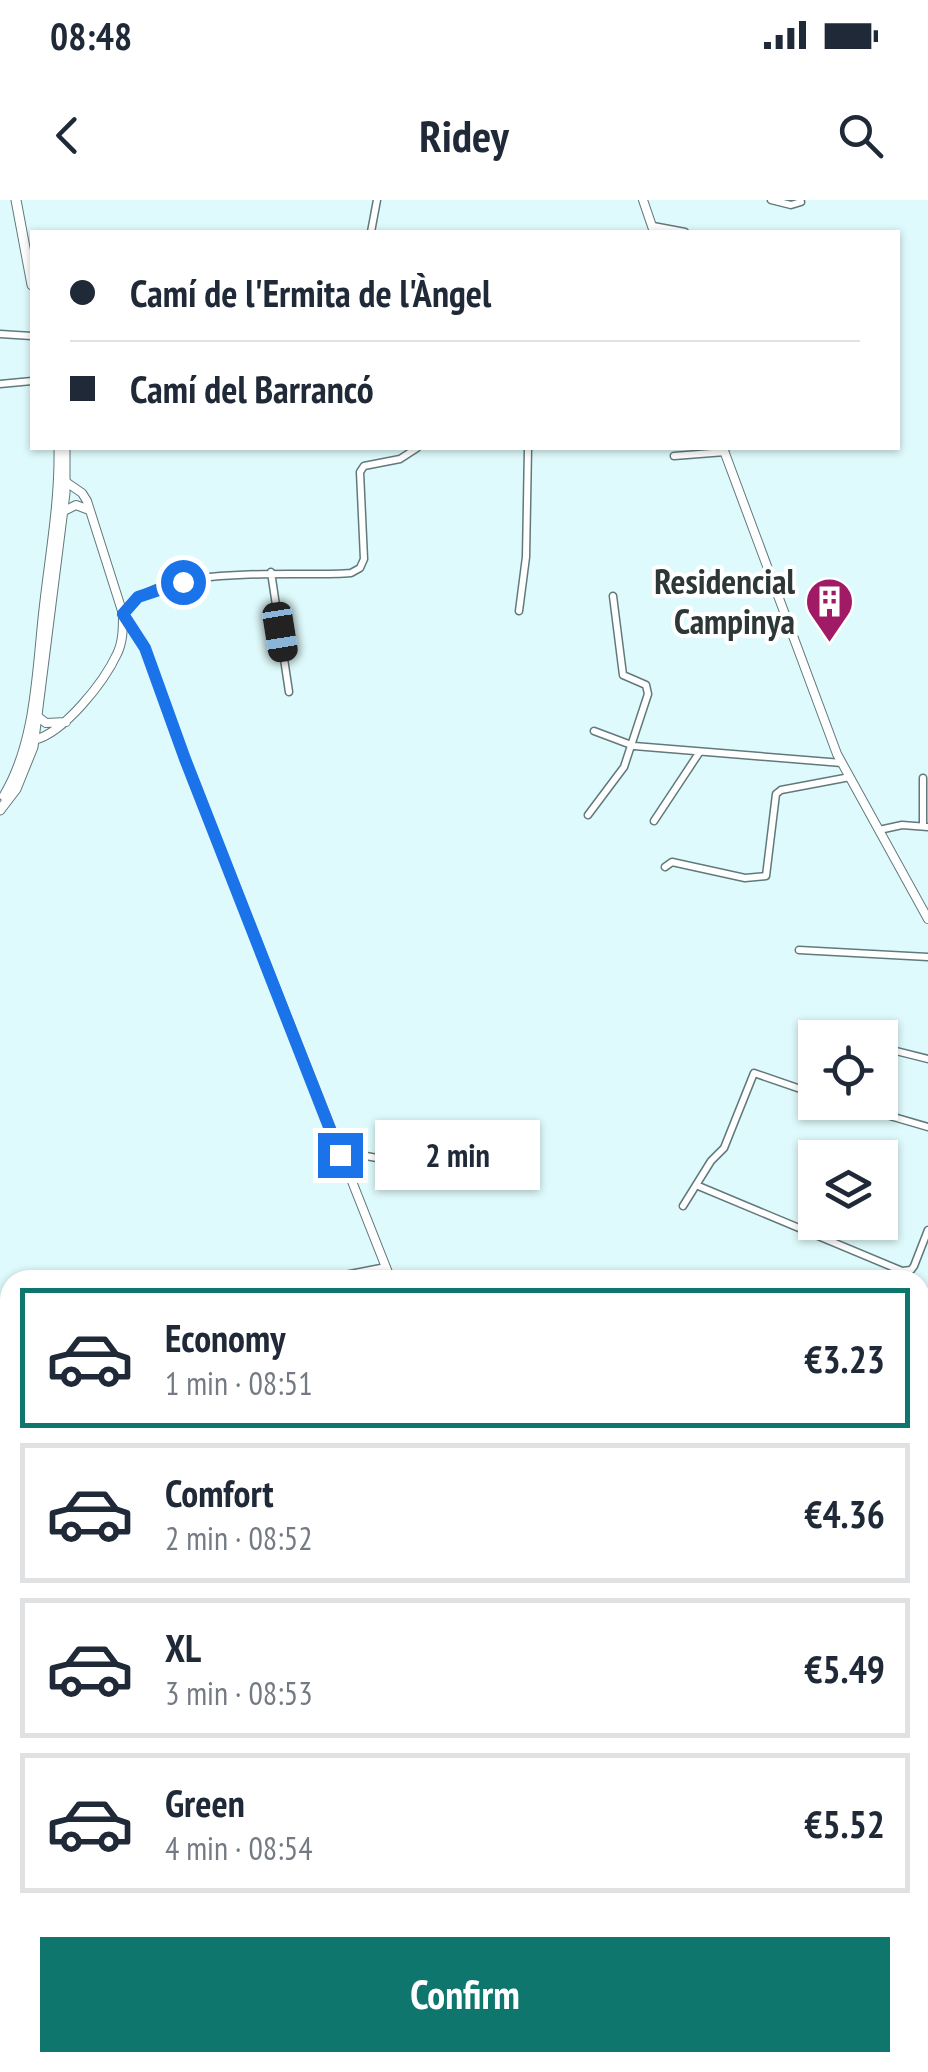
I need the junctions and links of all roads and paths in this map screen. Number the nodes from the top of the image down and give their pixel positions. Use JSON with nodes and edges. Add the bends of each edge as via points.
{"nodes":[{"id":1,"x":16,"y":200,"type":"edge"},
{"id":2,"x":377,"y":200,"type":"edge"},
{"id":3,"x":643,"y":200,"type":"edge"},
{"id":4,"x":771,"y":200,"type":"edge"},
{"id":5,"x":801,"y":202,"type":"edge"},
{"id":6,"x":654,"y":229,"type":"edge"},
{"id":7,"x":371,"y":230,"type":"edge"},
{"id":8,"x":30,"y":274,"type":"edge"},
{"id":9,"x":0,"y":334,"type":"edge"},
{"id":10,"x":30,"y":336,"type":"edge"},
{"id":11,"x":30,"y":381,"type":"edge"},
{"id":12,"x":0,"y":384,"type":"edge"},
{"id":13,"x":414,"y":450,"type":"edge"},
{"id":14,"x":528,"y":450,"type":"edge"},
{"id":15,"x":724,"y":450,"type":"edge"},
{"id":16,"x":61,"y":451,"type":"edge"},
{"id":17,"x":674,"y":456,"type":"dead end"},
{"id":18,"x":68,"y":490,"type":"junction"},
{"id":19,"x":86,"y":507,"type":"junction"},
{"id":20,"x":62,"y":512,"type":"junction"},
{"id":21,"x":49,"y":569,"type":"junction"},
{"id":22,"x":270,"y":572,"type":"junction"},
{"id":23,"x":613,"y":596,"type":"dead end"},
{"id":24,"x":519,"y":611,"type":"dead end"},
{"id":25,"x":123,"y":614,"type":"junction"},
{"id":26,"x":289,"y":692,"type":"dead end"},
{"id":27,"x":33,"y":698,"type":"junction"},
{"id":28,"x":42,"y":720,"type":"junction"},
{"id":29,"x":66,"y":722,"type":"junction"},
{"id":30,"x":594,"y":730,"type":"dead end"},
{"id":31,"x":34,"y":734,"type":"junction"},
{"id":32,"x":46,"y":737,"type":"joint"},
{"id":33,"x":634,"y":746,"type":"junction"},
{"id":34,"x":698,"y":753,"type":"junction"},
{"id":35,"x":842,"y":764,"type":"junction"},
{"id":36,"x":850,"y":777,"type":"junction"},
{"id":37,"x":923,"y":778,"type":"dead end"},
{"id":38,"x":9,"y":788,"type":"junction"},
{"id":39,"x":0,"y":806,"type":"edge"},
{"id":40,"x":588,"y":814,"type":"dead end"},
{"id":41,"x":654,"y":821,"type":"dead end"},
{"id":42,"x":925,"y":827,"type":"edge"},
{"id":43,"x":879,"y":830,"type":"junction"},
{"id":44,"x":664,"y":867,"type":"dead end"},
{"id":45,"x":928,"y":919,"type":"edge"},
{"id":46,"x":799,"y":950,"type":"dead end"},
{"id":47,"x":928,"y":957,"type":"edge"},
{"id":48,"x":898,"y":1052,"type":"edge"},
{"id":49,"x":928,"y":1059,"type":"edge"},
{"id":50,"x":798,"y":1088,"type":"edge"},
{"id":51,"x":898,"y":1118,"type":"edge"},
{"id":52,"x":928,"y":1126,"type":"edge"},
{"id":53,"x":454,"y":1172,"type":"dead end"},
{"id":54,"x":349,"y":1178,"type":"junction"},
{"id":55,"x":696,"y":1185,"type":"junction"},
{"id":56,"x":682,"y":1206,"type":"dead end"},
{"id":57,"x":928,"y":1230,"type":"edge"},
{"id":58,"x":386,"y":1267,"type":"junction"},
{"id":59,"x":371,"y":1270,"type":"edge"},
{"id":60,"x":387,"y":1270,"type":"edge"},
{"id":61,"x":900,"y":1270,"type":"edge"},
{"id":62,"x":910,"y":1270,"type":"edge"}],
"edges":[{"from":1,"to":8,"type":"main road"},
{"from":2,"to":7,"type":"street"},
{"from":3,"to":6,"type":"street"},
{"from":4,"to":5,"type":"street"},
{"from":9,"to":10,"type":"street"},
{"from":11,"to":12,"type":"street"},
{"from":13,"to":22,"type":"street","via":[[360,472],[360,568],[312,576]]},
{"from":14,"to":24,"type":"street"},
{"from":15,"to":17,"type":"street"},
{"from":15,"to":35,"type":"street"},
{"from":16,"to":18,"type":"main road"},
{"from":16,"to":21,"type":"main road"},
{"from":18,"to":19,"type":"street","via":[[82,492]]},
{"from":18,"to":20,"type":"main road"},
{"from":18,"to":21,"type":"main road"},
{"from":19,"to":20,"type":"street"},
{"from":19,"to":25,"type":"street"},
{"from":20,"to":28,"type":"main road"},
{"from":21,"to":27,"type":"main road"},
{"from":22,"to":25,"type":"street","via":[[183,582],[138,597]]},
{"from":22,"to":26,"type":"street"},
{"from":23,"to":33,"type":"street","via":[[624,675],[648,689]]},
{"from":25,"to":29,"type":"street","via":[[118,652]]},
{"from":25,"to":54,"type":"street","via":[[150,658]]},
{"from":27,"to":31,"type":"main road"},
{"from":27,"to":38,"type":"main road"},
{"from":28,"to":29,"type":"street"},
{"from":28,"to":31,"type":"main road"},
{"from":29,"to":32,"type":"street"},
{"from":30,"to":33,"type":"street"},
{"from":31,"to":32,"type":"main road"},
{"from":31,"to":38,"type":"main road"},
{"from":31,"to":39,"type":"main road","via":[[16,789]]},
{"from":33,"to":34,"type":"street"},
{"from":33,"to":40,"type":"street"},
{"from":34,"to":35,"type":"street"},
{"from":34,"to":41,"type":"street"},
{"from":35,"to":36,"type":"street"},
{"from":36,"to":43,"type":"street"},
{"from":36,"to":44,"type":"street","via":[[776,794],[766,876],[745,878],[672,862]]},
{"from":37,"to":42,"type":"street"},
{"from":38,"to":39,"type":"main road"},
{"from":42,"to":43,"type":"street"},
{"from":43,"to":45,"type":"street"},
{"from":46,"to":47,"type":"street"},
{"from":48,"to":49,"type":"street"},
{"from":50,"to":55,"type":"street","via":[[754,1073],[724,1148]]},
{"from":51,"to":52,"type":"street"},
{"from":53,"to":54,"type":"street","via":[[366,1156]]},
{"from":54,"to":58,"type":"street"},
{"from":55,"to":56,"type":"street"},
{"from":55,"to":61,"type":"street"},
{"from":57,"to":62,"type":"street"},
{"from":58,"to":59,"type":"street"},
{"from":58,"to":60,"type":"street"}]}
